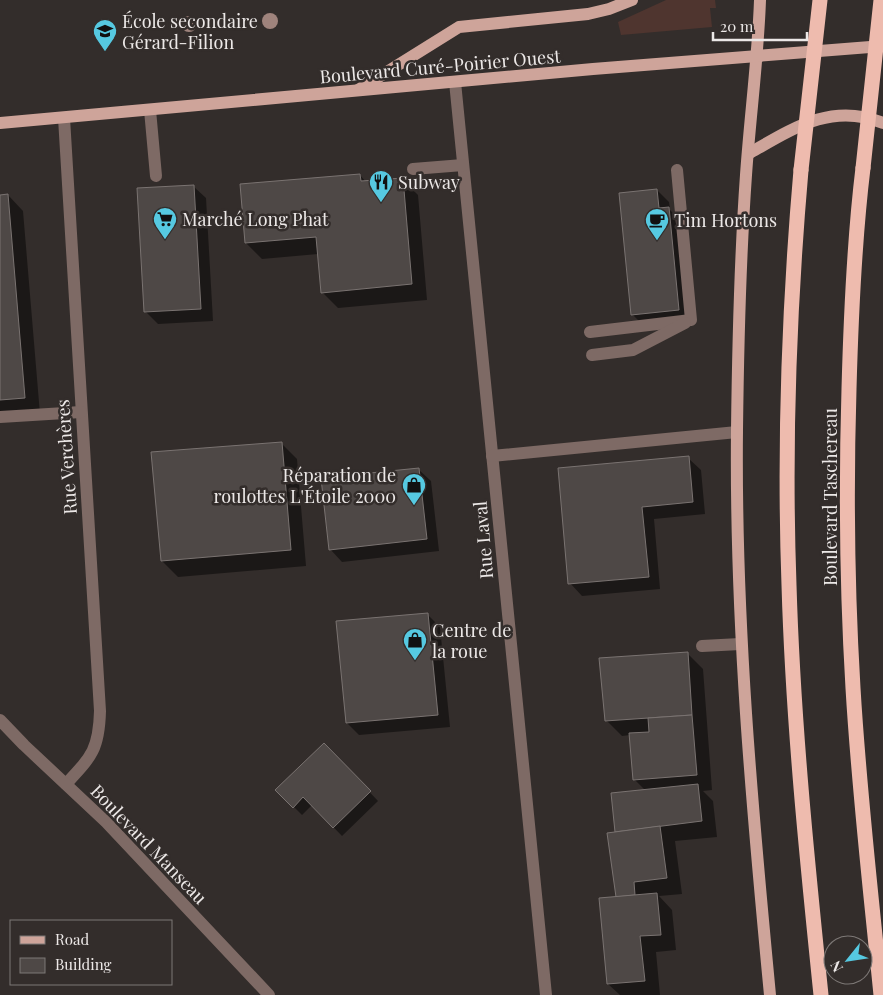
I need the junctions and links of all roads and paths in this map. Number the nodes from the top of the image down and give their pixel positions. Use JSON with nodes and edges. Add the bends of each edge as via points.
{"nodes":[{"id":1,"x":632,"y":0,"type":"edge"},
{"id":2,"x":760,"y":0,"type":"edge"},
{"id":3,"x":820,"y":0,"type":"edge"},
{"id":4,"x":882,"y":0,"type":"edge"},
{"id":5,"x":883,"y":46,"type":"edge"},
{"id":6,"x":755,"y":56,"type":"junction"},
{"id":7,"x":455,"y":82,"type":"junction"},
{"id":8,"x":356,"y":91,"type":"junction"},
{"id":9,"x":150,"y":110,"type":"junction"},
{"id":10,"x":64,"y":118,"type":"junction"},
{"id":11,"x":0,"y":123,"type":"edge"},
{"id":12,"x":883,"y":123,"type":"edge"},
{"id":13,"x":748,"y":154,"type":"junction"},
{"id":14,"x":463,"y":165,"type":"junction"},
{"id":15,"x":413,"y":169,"type":"dead end"},
{"id":16,"x":677,"y":170,"type":"dead end"},
{"id":17,"x":156,"y":176,"type":"dead end"},
{"id":18,"x":691,"y":320,"type":"junction"},
{"id":19,"x":590,"y":332,"type":"dead end"},
{"id":20,"x":592,"y":355,"type":"dead end"},
{"id":21,"x":81,"y":412,"type":"junction"},
{"id":22,"x":0,"y":417,"type":"edge"},
{"id":23,"x":737,"y":432,"type":"junction"},
{"id":24,"x":492,"y":456,"type":"junction"},
{"id":25,"x":740,"y":644,"type":"junction"},
{"id":26,"x":702,"y":646,"type":"dead end"},
{"id":27,"x":0,"y":720,"type":"edge"},
{"id":28,"x":66,"y":784,"type":"junction"},
{"id":29,"x":269,"y":995,"type":"edge"},
{"id":30,"x":546,"y":995,"type":"edge"},
{"id":31,"x":770,"y":995,"type":"edge"},
{"id":32,"x":821,"y":995,"type":"edge"},
{"id":33,"x":881,"y":995,"type":"edge"}],
"edges":[{"from":1,"to":8,"type":"main road","via":[[588,14],[459,27]]},
{"from":2,"to":6,"type":"main road"},
{"from":3,"to":32,"type":"highway","bridge":true,"via":[[808,90],[795,244],[788,416],[789,586],[799,765]]},
{"from":4,"to":33,"type":"highway","name":"Boulevard Taschereau","bridge":true,"via":[[856,230],[847,456],[853,688]]},
{"from":5,"to":6,"type":"main road","name":"Boulevard Curé-Poirier Ouest"},
{"from":6,"to":7,"type":"main road","name":"Boulevard Curé-Poirier Ouest"},
{"from":6,"to":13,"type":"main road"},
{"from":7,"to":8,"type":"main road","name":"Boulevard Curé-Poirier Ouest"},
{"from":7,"to":14,"type":"street","name":"Rue Laval"},
{"from":8,"to":9,"type":"main road","name":"Boulevard Curé-Poirier Ouest"},
{"from":9,"to":10,"type":"main road","name":"Boulevard Curé-Poirier Ouest"},
{"from":9,"to":17,"type":"street"},
{"from":10,"to":11,"type":"main road","name":"Boulevard Curé-Poirier Ouest"},
{"from":10,"to":21,"type":"street","name":"Rue Verchères"},
{"from":12,"to":13,"type":"main road","via":[[850,114],[822,118],[793,128]]},
{"from":13,"to":23,"type":"main road"},
{"from":14,"to":15,"type":"street"},
{"from":14,"to":24,"type":"street","name":"Rue Laval"},
{"from":16,"to":18,"type":"street"},
{"from":18,"to":19,"type":"street"},
{"from":18,"to":20,"type":"street","via":[[633,350]]},
{"from":21,"to":22,"type":"street"},
{"from":21,"to":28,"type":"street","name":"Rue Verchères","via":[[100,729],[94,751]]},
{"from":23,"to":24,"type":"street"},
{"from":23,"to":25,"type":"main road"},
{"from":24,"to":30,"type":"street","name":"Rue Laval"},
{"from":25,"to":26,"type":"street"},
{"from":25,"to":31,"type":"main road"},
{"from":27,"to":28,"type":"street","name":"Boulevard Manseau"},
{"from":28,"to":29,"type":"street","name":"Boulevard Manseau"}]}
